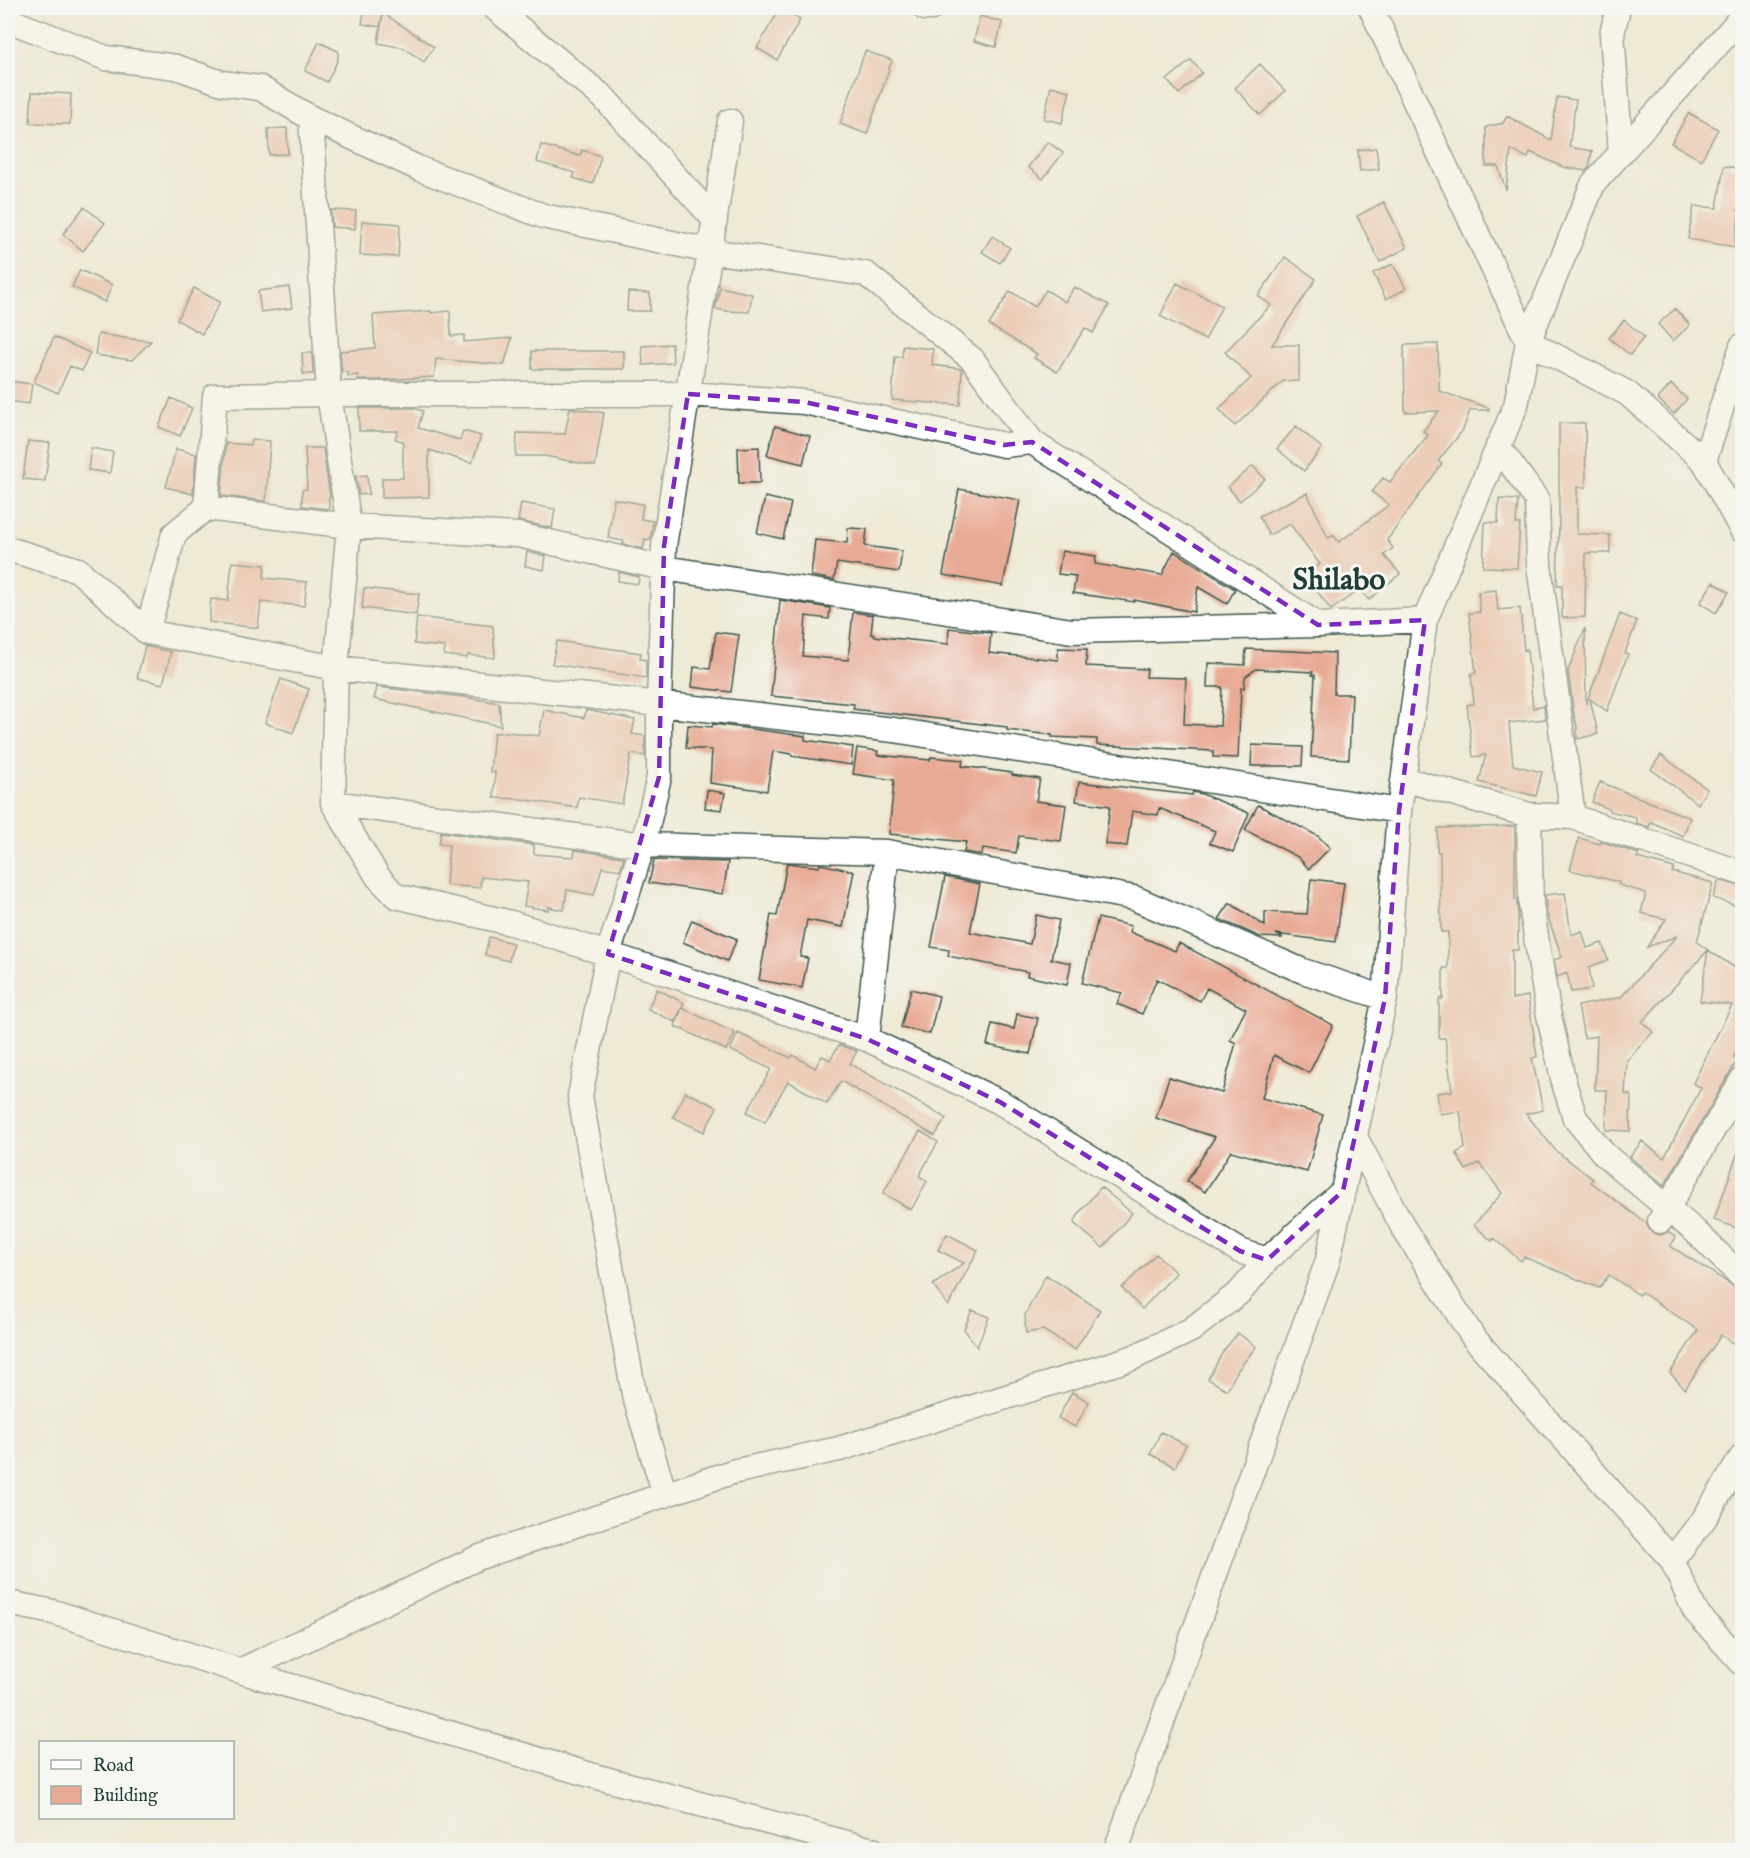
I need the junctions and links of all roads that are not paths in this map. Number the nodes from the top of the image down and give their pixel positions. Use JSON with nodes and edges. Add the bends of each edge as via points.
{"nodes":[{"id":1,"x":495,"y":8,"type":"edge"},
{"id":2,"x":925,"y":8,"type":"edge"},
{"id":3,"x":931,"y":8,"type":"edge"},
{"id":4,"x":1371,"y":8,"type":"edge"},
{"id":5,"x":1618,"y":8,"type":"edge"},
{"id":6,"x":1743,"y":14,"type":"edge"},
{"id":7,"x":8,"y":20,"type":"edge"},
{"id":8,"x":311,"y":118,"type":"junction"},
{"id":9,"x":730,"y":121,"type":"dead end"},
{"id":10,"x":1621,"y":153,"type":"junction"},
{"id":11,"x":715,"y":220,"type":"junction"},
{"id":12,"x":710,"y":251,"type":"junction"},
{"id":13,"x":1528,"y":342,"type":"junction"},
{"id":14,"x":1743,"y":346,"type":"edge"},
{"id":15,"x":329,"y":394,"type":"junction"},
{"id":16,"x":688,"y":394,"type":"junction"},
{"id":17,"x":1032,"y":442,"type":"junction"},
{"id":18,"x":1498,"y":446,"type":"junction"},
{"id":19,"x":1704,"y":461,"type":"junction"},
{"id":20,"x":206,"y":508,"type":"junction"},
{"id":21,"x":349,"y":526,"type":"junction"},
{"id":22,"x":1743,"y":530,"type":"edge"},
{"id":23,"x":8,"y":549,"type":"edge"},
{"id":24,"x":664,"y":568,"type":"junction"},
{"id":25,"x":1425,"y":620,"type":"junction"},
{"id":26,"x":1318,"y":626,"type":"junction"},
{"id":27,"x":147,"y":632,"type":"junction"},
{"id":28,"x":336,"y":668,"type":"junction"},
{"id":29,"x":659,"y":704,"type":"junction"},
{"id":30,"x":1404,"y":779,"type":"junction"},
{"id":31,"x":333,"y":803,"type":"junction"},
{"id":32,"x":1399,"y":811,"type":"junction"},
{"id":33,"x":1529,"y":814,"type":"junction"},
{"id":34,"x":1573,"y":817,"type":"junction"},
{"id":35,"x":643,"y":845,"type":"junction"},
{"id":36,"x":887,"y":852,"type":"junction"},
{"id":37,"x":1743,"y":873,"type":"edge"},
{"id":38,"x":608,"y":954,"type":"junction"},
{"id":39,"x":1385,"y":998,"type":"junction"},
{"id":40,"x":867,"y":1039,"type":"junction"},
{"id":41,"x":1743,"y":1080,"type":"edge"},
{"id":42,"x":1355,"y":1137,"type":"junction"},
{"id":43,"x":1343,"y":1191,"type":"junction"},
{"id":44,"x":1664,"y":1214,"type":"junction"},
{"id":45,"x":1267,"y":1260,"type":"junction"},
{"id":46,"x":1743,"y":1277,"type":"edge"},
{"id":47,"x":1743,"y":1457,"type":"edge"},
{"id":48,"x":665,"y":1495,"type":"junction"},
{"id":49,"x":1672,"y":1560,"type":"junction"},
{"id":50,"x":8,"y":1604,"type":"edge"},
{"id":51,"x":1743,"y":1664,"type":"edge"},
{"id":52,"x":240,"y":1671,"type":"junction"},
{"id":53,"x":873,"y":1851,"type":"edge"},
{"id":54,"x":1116,"y":1851,"type":"edge"}],
"edges":[{"from":1,"to":11,"type":"street","via":[[604,98]]},
{"from":2,"to":3,"type":"street"},
{"from":4,"to":13,"type":"street"},
{"from":5,"to":10,"type":"street","via":[[1612,34]]},
{"from":6,"to":10,"type":"street"},
{"from":7,"to":8,"type":"street","via":[[106,58],[176,67],[222,83],[260,88]]},
{"from":8,"to":12,"type":"street","via":[[420,169],[543,216]]},
{"from":8,"to":15,"type":"street"},
{"from":9,"to":11,"type":"street"},
{"from":10,"to":13,"type":"street","via":[[1593,184]]},
{"from":11,"to":12,"type":"street"},
{"from":12,"to":16,"type":"street"},
{"from":12,"to":17,"type":"street","via":[[866,274],[972,358]]},
{"from":13,"to":18,"type":"street","via":[[1516,405]]},
{"from":13,"to":19,"type":"street","via":[[1627,393]]},
{"from":14,"to":19,"type":"street"},
{"from":15,"to":16,"type":"street"},
{"from":15,"to":20,"type":"street","via":[[215,396]]},
{"from":15,"to":21,"type":"street"},
{"from":16,"to":17,"type":"street","via":[[804,402],[1004,445]]},
{"from":16,"to":24,"type":"street","via":[[664,546]]},
{"from":17,"to":26,"type":"street"},
{"from":18,"to":25,"type":"street"},
{"from":18,"to":34,"type":"street","via":[[1537,500],[1539,565]]},
{"from":19,"to":22,"type":"street"},
{"from":20,"to":21,"type":"street"},
{"from":20,"to":27,"type":"street","via":[[174,534]]},
{"from":21,"to":24,"type":"street","via":[[518,535]]},
{"from":21,"to":28,"type":"street"},
{"from":23,"to":27,"type":"street","via":[[78,570]]},
{"from":24,"to":26,"type":"street","via":[[1072,631]]},
{"from":24,"to":29,"type":"street"},
{"from":25,"to":26,"type":"street"},
{"from":25,"to":30,"type":"street"},
{"from":27,"to":28,"type":"street"},
{"from":28,"to":29,"type":"street"},
{"from":28,"to":31,"type":"street"},
{"from":29,"to":32,"type":"street","via":[[894,730]]},
{"from":29,"to":35,"type":"street","via":[[659,777]]},
{"from":30,"to":32,"type":"street"},
{"from":30,"to":33,"type":"street"},
{"from":31,"to":35,"type":"street"},
{"from":31,"to":38,"type":"street","via":[[378,877],[396,896],[511,923]]},
{"from":32,"to":39,"type":"street"},
{"from":33,"to":34,"type":"street"},
{"from":33,"to":44,"type":"street","via":[[1537,940],[1548,1011],[1575,1118],[1605,1155]]},
{"from":34,"to":37,"type":"street"},
{"from":35,"to":36,"type":"street"},
{"from":35,"to":38,"type":"street"},
{"from":36,"to":39,"type":"street","via":[[1134,898],[1303,971]]},
{"from":36,"to":40,"type":"street"},
{"from":38,"to":40,"type":"street"},
{"from":38,"to":48,"type":"street","via":[[580,1096],[634,1394]]},
{"from":39,"to":42,"type":"street"},
{"from":40,"to":45,"type":"street","via":[[1000,1102],[1240,1251]]},
{"from":41,"to":44,"type":"street"},
{"from":42,"to":43,"type":"street"},
{"from":42,"to":49,"type":"street","via":[[1404,1229],[1473,1337]]},
{"from":43,"to":45,"type":"street"},
{"from":43,"to":54,"type":"street","via":[[1328,1260]]},
{"from":44,"to":46,"type":"street"},
{"from":45,"to":48,"type":"street","via":[[1239,1292],[1191,1330],[1132,1358],[839,1449],[732,1472]]},
{"from":47,"to":49,"type":"street","via":[[1704,1520]]},
{"from":48,"to":52,"type":"street","via":[[477,1558]]},
{"from":49,"to":51,"type":"street","via":[[1695,1611]]},
{"from":50,"to":52,"type":"street","via":[[53,1612]]},
{"from":52,"to":53,"type":"street","via":[[594,1776]]}]}
